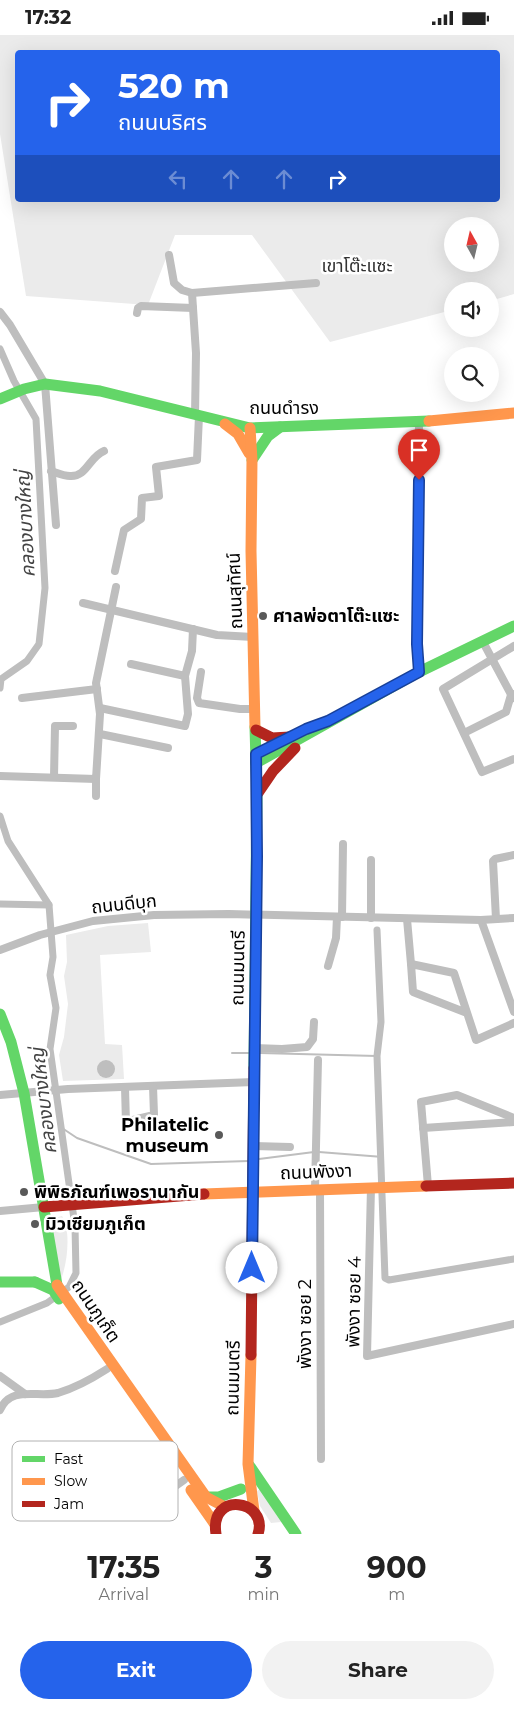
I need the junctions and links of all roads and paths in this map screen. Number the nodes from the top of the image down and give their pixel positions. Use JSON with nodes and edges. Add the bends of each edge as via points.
{"nodes":[{"id":1,"x":169,"y":255,"type":"dead end"},
{"id":2,"x":316,"y":283,"type":"dead end"},
{"id":3,"x":192,"y":293,"type":"junction"},
{"id":4,"x":193,"y":308,"type":"junction"},
{"id":5,"x":0,"y":312,"type":"edge"},
{"id":6,"x":137,"y":313,"type":"dead end"},
{"id":7,"x":45,"y":385,"type":"junction"},
{"id":8,"x":5,"y":397,"type":"edge"},
{"id":9,"x":514,"y":413,"type":"edge"},
{"id":10,"x":197,"y":415,"type":"junction"},
{"id":11,"x":221,"y":421,"type":"junction"},
{"id":12,"x":419,"y":422,"type":"junction"},
{"id":13,"x":280,"y":427,"type":"junction"},
{"id":14,"x":250,"y":428,"type":"junction"},
{"id":15,"x":104,"y":451,"type":"dead end"},
{"id":16,"x":252,"y":460,"type":"junction"},
{"id":17,"x":51,"y":471,"type":"junction"},
{"id":18,"x":56,"y":525,"type":"dead end"},
{"id":19,"x":115,"y":571,"type":"dead end"},
{"id":20,"x":116,"y":587,"type":"dead end"},
{"id":21,"x":83,"y":603,"type":"dead end"},
{"id":22,"x":111,"y":609,"type":"junction"},
{"id":23,"x":514,"y":626,"type":"edge"},
{"id":24,"x":192,"y":629,"type":"junction"},
{"id":25,"x":254,"y":637,"type":"junction"},
{"id":26,"x":483,"y":642,"type":"junction"},
{"id":27,"x":514,"y":646,"type":"edge"},
{"id":28,"x":493,"y":659,"type":"junction"},
{"id":29,"x":131,"y":664,"type":"dead end"},
{"id":30,"x":201,"y":672,"type":"dead end"},
{"id":31,"x":419,"y":672,"type":"junction"},
{"id":32,"x":185,"y":676,"type":"junction"},
{"id":33,"x":97,"y":689,"type":"junction"},
{"id":34,"x":513,"y":696,"type":"edge"},
{"id":35,"x":22,"y":698,"type":"dead end"},
{"id":36,"x":100,"y":708,"type":"junction"},
{"id":37,"x":256,"y":709,"type":"junction"},
{"id":38,"x":328,"y":721,"type":"junction"},
{"id":39,"x":74,"y":726,"type":"dead end"},
{"id":40,"x":256,"y":730,"type":"junction"},
{"id":41,"x":311,"y":733,"type":"junction"},
{"id":42,"x":464,"y":733,"type":"junction"},
{"id":43,"x":100,"y":734,"type":"junction"},
{"id":44,"x":290,"y":737,"type":"junction"},
{"id":45,"x":168,"y":748,"type":"dead end"},
{"id":46,"x":256,"y":758,"type":"junction"},
{"id":47,"x":514,"y":759,"type":"edge"},
{"id":48,"x":1,"y":776,"type":"edge"},
{"id":49,"x":54,"y":777,"type":"junction"},
{"id":50,"x":96,"y":779,"type":"junction"},
{"id":51,"x":257,"y":795,"type":"junction"},
{"id":52,"x":96,"y":797,"type":"dead end"},
{"id":53,"x":343,"y":844,"type":"dead end"},
{"id":54,"x":514,"y":855,"type":"edge"},
{"id":55,"x":371,"y":860,"type":"dead end"},
{"id":56,"x":256,"y":914,"type":"junction"},
{"id":57,"x":339,"y":917,"type":"junction"},
{"id":58,"x":370,"y":918,"type":"junction"},
{"id":59,"x":514,"y":918,"type":"edge"},
{"id":60,"x":407,"y":919,"type":"junction"},
{"id":61,"x":496,"y":919,"type":"junction"},
{"id":62,"x":481,"y":920,"type":"junction"},
{"id":63,"x":0,"y":950,"type":"edge"},
{"id":64,"x":411,"y":964,"type":"junction"},
{"id":65,"x":328,"y":966,"type":"dead end"},
{"id":66,"x":514,"y":1012,"type":"edge"},
{"id":67,"x":467,"y":1013,"type":"junction"},
{"id":68,"x":0,"y":1014,"type":"edge"},
{"id":69,"x":314,"y":1022,"type":"dead end"},
{"id":70,"x":514,"y":1023,"type":"edge"},
{"id":71,"x":254,"y":1052,"type":"junction"},
{"id":72,"x":318,"y":1060,"type":"dead end"},
{"id":73,"x":254,"y":1082,"type":"junction"},
{"id":74,"x":153,"y":1086,"type":"junction"},
{"id":75,"x":125,"y":1087,"type":"junction"},
{"id":76,"x":24,"y":1093,"type":"junction"},
{"id":77,"x":0,"y":1095,"type":"edge"},
{"id":78,"x":514,"y":1118,"type":"edge"},
{"id":79,"x":514,"y":1122,"type":"edge"},
{"id":80,"x":423,"y":1128,"type":"junction"},
{"id":81,"x":290,"y":1147,"type":"dead end"},
{"id":82,"x":253,"y":1160,"type":"junction"},
{"id":83,"x":514,"y":1183,"type":"edge"},
{"id":84,"x":428,"y":1186,"type":"junction"},
{"id":85,"x":372,"y":1187,"type":"junction"},
{"id":86,"x":317,"y":1189,"type":"junction"},
{"id":87,"x":252,"y":1191,"type":"junction"},
{"id":88,"x":234,"y":1192,"type":"junction"},
{"id":89,"x":64,"y":1205,"type":"junction"},
{"id":90,"x":44,"y":1207,"type":"junction"},
{"id":91,"x":0,"y":1211,"type":"edge"},
{"id":92,"x":46,"y":1222,"type":"junction"},
{"id":93,"x":54,"y":1269,"type":"junction"},
{"id":94,"x":0,"y":1282,"type":"edge"},
{"id":95,"x":35,"y":1282,"type":"junction"},
{"id":96,"x":55,"y":1289,"type":"junction"},
{"id":97,"x":514,"y":1324,"type":"edge"},
{"id":98,"x":110,"y":1367,"type":"junction"},
{"id":99,"x":0,"y":1376,"type":"edge"},
{"id":100,"x":25,"y":1394,"type":"junction"},
{"id":101,"x":0,"y":1410,"type":"edge"},
{"id":102,"x":162,"y":1441,"type":"edge"},
{"id":103,"x":321,"y":1459,"type":"dead end"},
{"id":104,"x":178,"y":1461,"type":"edge"},
{"id":105,"x":248,"y":1464,"type":"junction"},
{"id":106,"x":178,"y":1468,"type":"edge"},
{"id":107,"x":184,"y":1480,"type":"junction"},
{"id":108,"x":178,"y":1484,"type":"edge"},
{"id":109,"x":241,"y":1489,"type":"junction"},
{"id":110,"x":206,"y":1497,"type":"junction"},
{"id":111,"x":230,"y":1505,"type":"junction"},
{"id":112,"x":254,"y":1511,"type":"junction"},
{"id":113,"x":259,"y":1528,"type":"edge"},
{"id":114,"x":214,"y":1530,"type":"edge"},
{"id":115,"x":289,"y":1533,"type":"edge"},
{"id":116,"x":266,"y":1534,"type":"edge"}],
"edges":[{"from":1,"to":3,"type":"street","via":[[174,283]]},
{"from":2,"to":3,"type":"street"},
{"from":3,"to":4,"type":"street"},
{"from":4,"to":6,"type":"street","via":[[143,306]]},
{"from":4,"to":10,"type":"street"},
{"from":5,"to":7,"type":"street"},
{"from":7,"to":8,"type":"street","name":"ถนนดำรง"},
{"from":7,"to":10,"type":"street","name":"ถนนดำรง","via":[[100,391]]},
{"from":7,"to":17,"type":"street"},
{"from":9,"to":12,"type":"street","name":"ถนนดำรง"},
{"from":10,"to":11,"type":"street","name":"ถนนดำรง"},
{"from":10,"to":19,"type":"street","via":[[197,460],[156,467],[158,496],[142,498],[141,519],[124,530]]},
{"from":11,"to":14,"type":"street","name":"ถนนดำรง"},
{"from":11,"to":16,"type":"street","via":[[238,434]]},
{"from":12,"to":13,"type":"street","name":"ถนนดำรง"},
{"from":12,"to":31,"type":"street"},
{"from":13,"to":14,"type":"street","name":"ถนนดำรง"},
{"from":13,"to":16,"type":"street","via":[[268,436]]},
{"from":14,"to":16,"type":"street","name":"ถนนสุทัศน์"},
{"from":15,"to":17,"type":"street","via":[[92,458],[81,474],[71,476]]},
{"from":16,"to":25,"type":"street","name":"ถนนสุทัศน์"},
{"from":17,"to":18,"type":"street"},
{"from":20,"to":22,"type":"street"},
{"from":21,"to":22,"type":"street"},
{"from":22,"to":24,"type":"street"},
{"from":22,"to":33,"type":"street"},
{"from":23,"to":26,"type":"street"},
{"from":24,"to":25,"type":"street","via":[[217,635]]},
{"from":24,"to":32,"type":"street","via":[[192,651]]},
{"from":25,"to":37,"type":"street","name":"ถนนสุทัศน์"},
{"from":26,"to":28,"type":"street"},
{"from":26,"to":31,"type":"street"},
{"from":27,"to":28,"type":"street"},
{"from":28,"to":34,"type":"street"},
{"from":28,"to":42,"type":"street","via":[[442,689]]},
{"from":29,"to":32,"type":"street"},
{"from":30,"to":37,"type":"street","via":[[199,703]]},
{"from":31,"to":38,"type":"street"},
{"from":32,"to":36,"type":"street","via":[[188,714],[185,726]]},
{"from":33,"to":35,"type":"street"},
{"from":33,"to":36,"type":"street"},
{"from":34,"to":42,"type":"street","via":[[506,712]]},
{"from":36,"to":43,"type":"street"},
{"from":37,"to":40,"type":"street","name":"ถนนสุทัศน์"},
{"from":38,"to":41,"type":"street"},
{"from":38,"to":44,"type":"street"},
{"from":39,"to":49,"type":"street","via":[[55,726]]},
{"from":40,"to":44,"type":"street","via":[[267,737]]},
{"from":40,"to":46,"type":"street","name":"ถนนสุทัศน์"},
{"from":41,"to":46,"type":"street"},
{"from":41,"to":51,"type":"street","via":[[284,757]]},
{"from":42,"to":47,"type":"street","via":[[482,772]]},
{"from":43,"to":45,"type":"street"},
{"from":43,"to":50,"type":"street"},
{"from":44,"to":46,"type":"street"},
{"from":46,"to":51,"type":"street","name":"ถนนมนตรี"},
{"from":48,"to":49,"type":"street"},
{"from":49,"to":50,"type":"street"},
{"from":50,"to":52,"type":"street"},
{"from":51,"to":56,"type":"street","name":"ถนนมนตรี"},
{"from":53,"to":57,"type":"street"},
{"from":54,"to":61,"type":"street","via":[[493,861]]},
{"from":55,"to":58,"type":"street"},
{"from":56,"to":57,"type":"street","name":"ถนนดีบุก"},
{"from":56,"to":63,"type":"street","name":"ถนนดีบุก","via":[[154,915],[93,921]]},
{"from":56,"to":71,"type":"street","name":"ถนนมนตรี"},
{"from":57,"to":58,"type":"street","name":"ถนนดีบุก"},
{"from":57,"to":65,"type":"street"},
{"from":58,"to":60,"type":"street","name":"ถนนดีบุก"},
{"from":59,"to":61,"type":"street","name":"ถนนดีบุก"},
{"from":60,"to":62,"type":"street","name":"ถนนดีบุก"},
{"from":60,"to":64,"type":"street"},
{"from":61,"to":62,"type":"street","name":"ถนนดีบุก"},
{"from":62,"to":66,"type":"street"},
{"from":64,"to":67,"type":"street","via":[[454,973]]},
{"from":64,"to":67,"type":"street","via":[[413,992]]},
{"from":67,"to":70,"type":"street","via":[[476,1039]]},
{"from":68,"to":76,"type":"street","name":"ถนนภูเก็ต"},
{"from":69,"to":71,"type":"street","via":[[313,1039],[308,1047]]},
{"from":71,"to":73,"type":"street","name":"ถนนมนตรี"},
{"from":72,"to":86,"type":"street","name":"พังงา ซอย 2"},
{"from":73,"to":74,"type":"street"},
{"from":73,"to":82,"type":"street","name":"ถนนมนตรี"},
{"from":74,"to":75,"type":"street"},
{"from":74,"to":75,"type":"street","via":[[154,1115],[130,1122]]},
{"from":75,"to":76,"type":"street"},
{"from":76,"to":77,"type":"street"},
{"from":76,"to":90,"type":"street","name":"ถนนภูเก็ต"},
{"from":78,"to":80,"type":"street","via":[[457,1095],[421,1102]]},
{"from":79,"to":80,"type":"street"},
{"from":80,"to":84,"type":"street"},
{"from":81,"to":82,"type":"street"},
{"from":82,"to":87,"type":"street","name":"ถนนมนตรี"},
{"from":82,"to":88,"type":"street"},
{"from":83,"to":84,"type":"street","name":"ถนนพังงา"},
{"from":84,"to":85,"type":"street","name":"ถนนพังงา"},
{"from":85,"to":86,"type":"street","name":"ถนนพังงา"},
{"from":85,"to":97,"type":"street","name":"พังงา ซอย 4","via":[[367,1357]]},
{"from":86,"to":87,"type":"street","name":"ถนนพังงา"},
{"from":86,"to":103,"type":"street","name":"พังงา ซอย 2"},
{"from":87,"to":88,"type":"street","name":"ถนนพังงา"},
{"from":87,"to":105,"type":"street","name":"ถนนมนตรี"},
{"from":88,"to":89,"type":"street","name":"ถนนพังงา"},
{"from":89,"to":90,"type":"street","name":"ถนนพังงา"},
{"from":89,"to":92,"type":"street"},
{"from":90,"to":91,"type":"street","name":"ถนนพังงา"},
{"from":90,"to":92,"type":"street","name":"ถนนภูเก็ต"},
{"from":92,"to":93,"type":"street","name":"ถนนภูเก็ต"},
{"from":93,"to":95,"type":"street","via":[[48,1277]]},
{"from":93,"to":96,"type":"street","name":"ถนนภูเก็ต"},
{"from":94,"to":95,"type":"street"},
{"from":95,"to":96,"type":"street"},
{"from":96,"to":98,"type":"street","name":"ถนนภูเก็ต"},
{"from":98,"to":100,"type":"street","via":[[61,1392]]},
{"from":98,"to":102,"type":"street","name":"ถนนภูเก็ต"},
{"from":99,"to":100,"type":"street"},
{"from":100,"to":101,"type":"street","via":[[10,1397]]},
{"from":104,"to":110,"type":"street","name":"ถนนภูเก็ต"},
{"from":105,"to":109,"type":"street","name":"ถนนมนตรี"},
{"from":105,"to":112,"type":"street","name":"ถนนมนตรี"},
{"from":105,"to":115,"type":"street"},
{"from":106,"to":107,"type":"street","name":"ถนนภูเก็ต"},
{"from":107,"to":108,"type":"street"},
{"from":107,"to":114,"type":"street","name":"ถนนภูเก็ต"},
{"from":109,"to":110,"type":"street","via":[[218,1497]]},
{"from":109,"to":111,"type":"street","name":"ถนนมนตรี"},
{"from":110,"to":111,"type":"street","name":"ถนนภูเก็ต"},
{"from":111,"to":112,"type":"street","name":"ถนนภูเก็ต","via":[[242,1504]]},
{"from":111,"to":114,"type":"street","name":"ถนนมนตรี","via":[[218,1513]]},
{"from":112,"to":113,"type":"street","name":"ถนนมนตรี"},
{"from":113,"to":116,"type":"street","name":"ถนนมนตรี"}]}
